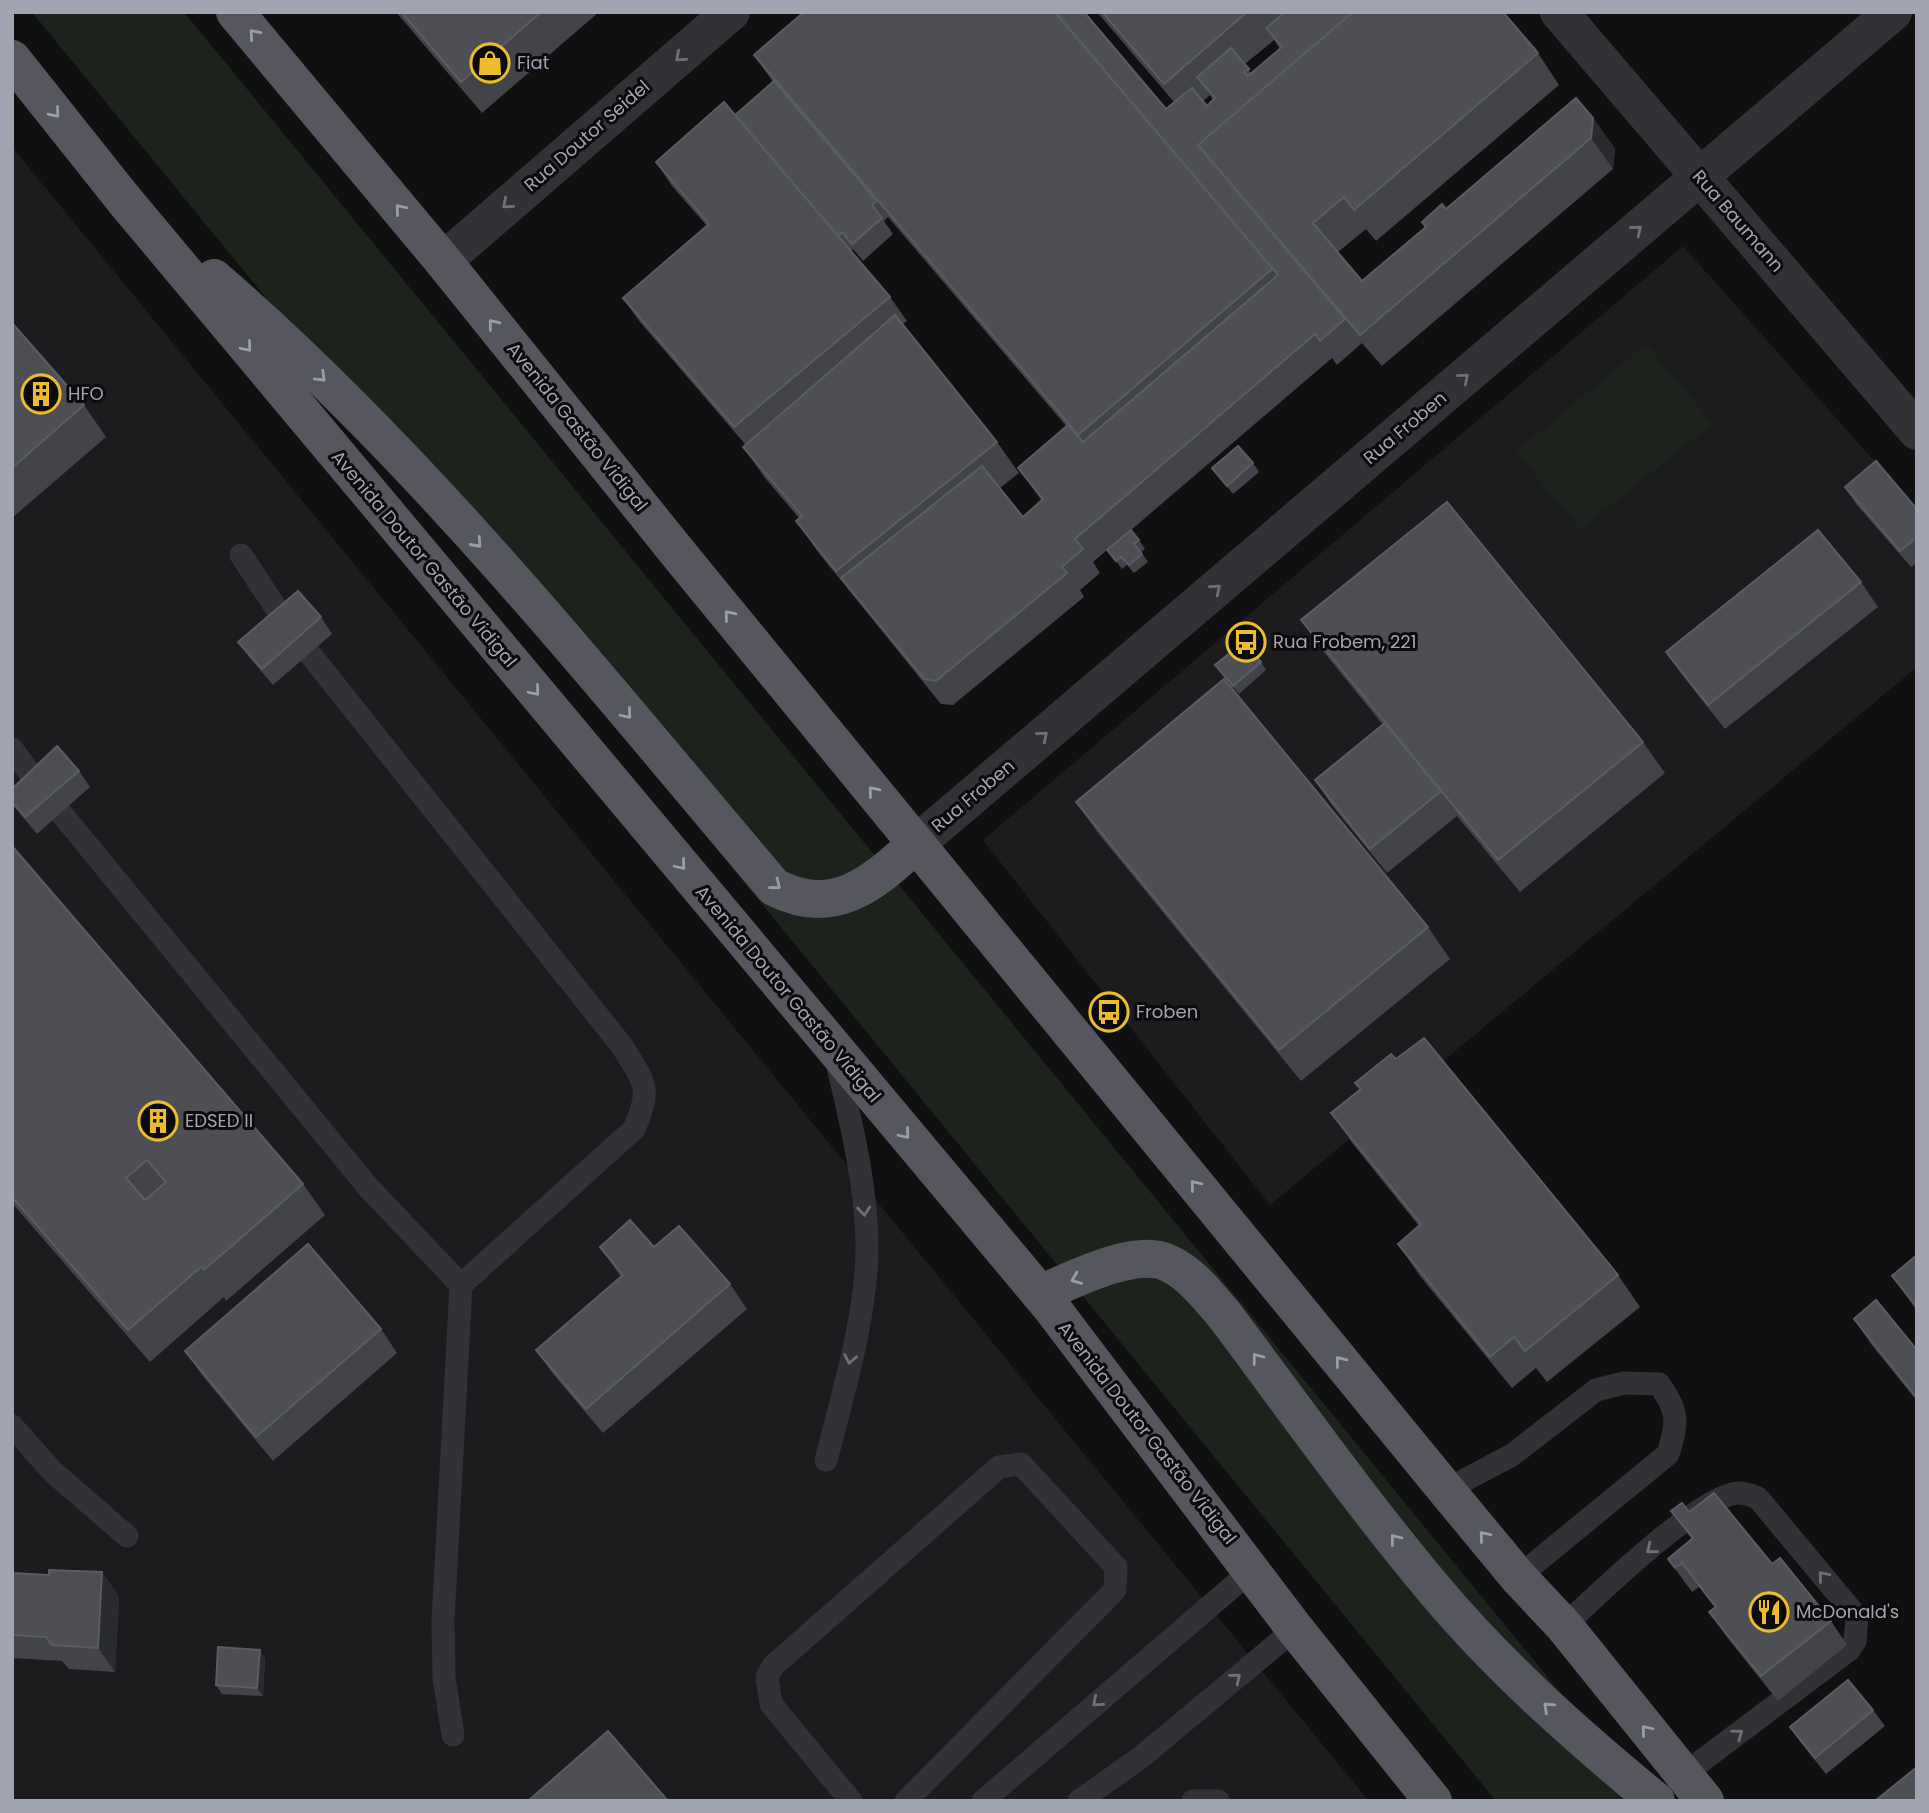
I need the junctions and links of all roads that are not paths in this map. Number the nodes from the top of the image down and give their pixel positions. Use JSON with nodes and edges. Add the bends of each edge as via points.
{"nodes":[{"id":1,"x":235,"y":12,"type":"edge"},
{"id":2,"x":732,"y":12,"type":"edge"},
{"id":3,"x":1559,"y":12,"type":"edge"},
{"id":4,"x":1894,"y":12,"type":"edge"},
{"id":5,"x":12,"y":59,"type":"edge"},
{"id":6,"x":1700,"y":177,"type":"junction"},
{"id":7,"x":125,"y":201,"type":"junction"},
{"id":8,"x":443,"y":261,"type":"junction"},
{"id":9,"x":1917,"y":431,"type":"edge"},
{"id":10,"x":241,"y":555,"type":"dead end"},
{"id":11,"x":288,"y":626,"type":"edge"},
{"id":12,"x":310,"y":654,"type":"dead end"},
{"id":13,"x":12,"y":749,"type":"edge"},
{"id":14,"x":41,"y":788,"type":"edge"},
{"id":15,"x":61,"y":813,"type":"dead end"},
{"id":16,"x":916,"y":844,"type":"junction"},
{"id":17,"x":834,"y":1048,"type":"junction"},
{"id":18,"x":461,"y":1285,"type":"junction"},
{"id":19,"x":1040,"y":1294,"type":"junction"},
{"id":20,"x":12,"y":1426,"type":"edge"},
{"id":21,"x":826,"y":1460,"type":"dead end"},
{"id":22,"x":1446,"y":1490,"type":"junction"},
{"id":23,"x":127,"y":1536,"type":"dead end"},
{"id":24,"x":1252,"y":1570,"type":"junction"},
{"id":25,"x":1518,"y":1577,"type":"junction"},
{"id":26,"x":1564,"y":1626,"type":"junction"},
{"id":27,"x":1295,"y":1629,"type":"junction"},
{"id":28,"x":453,"y":1735,"type":"dead end"},
{"id":29,"x":1694,"y":1788,"type":"edge"},
{"id":30,"x":851,"y":1801,"type":"edge"},
{"id":31,"x":906,"y":1801,"type":"edge"},
{"id":32,"x":982,"y":1801,"type":"edge"},
{"id":33,"x":1079,"y":1801,"type":"edge"},
{"id":34,"x":1193,"y":1801,"type":"edge"},
{"id":35,"x":1218,"y":1801,"type":"edge"},
{"id":36,"x":1433,"y":1801,"type":"edge"},
{"id":37,"x":1656,"y":1801,"type":"edge"}],
"edges":[{"from":8,"to":1,"type":"highway","name":"Avenida Gastão Vidigal","one_way":true},
{"from":2,"to":8,"type":"street","name":"Rua Doutor Seidel","one_way":true},
{"from":3,"to":6,"type":"street","name":"Rua Baumann"},
{"from":4,"to":6,"type":"street","name":"Rua Froben"},
{"from":5,"to":7,"type":"highway","one_way":true},
{"from":6,"to":9,"type":"street","name":"Rua Baumann"},
{"from":16,"to":6,"type":"street","name":"Rua Froben","one_way":true},
{"from":7,"to":16,"type":"highway","one_way":true,"via":[[265,322],[377,432],[549,622],[774,887],[795,898],[835,898],[883,874]]},
{"from":7,"to":17,"type":"highway","name":"Avenida Doutor Gastão Vidigal","one_way":true},
{"from":16,"to":8,"type":"highway","name":"Avenida Gastão Vidigal","one_way":true},
{"from":10,"to":11,"type":"lane"},
{"from":12,"to":18,"type":"lane","via":[[622,1046],[643,1081],[646,1103],[635,1129]]},
{"from":13,"to":14,"type":"lane"},
{"from":15,"to":18,"type":"lane","via":[[368,1187]]},
{"from":22,"to":16,"type":"highway","one_way":true},
{"from":17,"to":19,"type":"highway","name":"Avenida Doutor Gastão Vidigal","one_way":true},
{"from":17,"to":21,"type":"lane","one_way":true,"via":[[861,1181],[867,1246],[845,1388]]},
{"from":18,"to":28,"type":"lane","via":[[443,1621],[444,1678]]},
{"from":19,"to":24,"type":"highway","name":"Avenida Doutor Gastão Vidigal"},
{"from":37,"to":19,"type":"highway","one_way":true,"via":[[1598,1754],[1491,1653],[1433,1588],[1197,1283],[1167,1262],[1131,1260]]},
{"from":20,"to":23,"type":"lane","via":[[53,1472]]},
{"from":25,"to":22,"type":"highway","one_way":true},
{"from":22,"to":25,"type":"lane","via":[[1513,1455],[1596,1390],[1624,1383],[1659,1384],[1675,1406],[1675,1432],[1668,1454]]},
{"from":24,"to":27,"type":"highway","name":"Avenida Doutor Gastão Vidigal"},
{"from":24,"to":32,"type":"lane","one_way":true},
{"from":25,"to":26,"type":"highway"},
{"from":29,"to":26,"type":"highway","one_way":true},
{"from":29,"to":26,"type":"lane","one_way":true,"via":[[1849,1650],[1857,1618],[1758,1498],[1735,1492],[1678,1527]]},
{"from":33,"to":27,"type":"lane","one_way":true,"via":[[1139,1758]]},
{"from":27,"to":36,"type":"highway","name":"Avenida Doutor Gastão Vidigal"},
{"from":30,"to":31,"type":"lane","via":[[771,1704],[766,1677],[999,1467],[1021,1464],[1116,1567],[1115,1590]]},
{"from":34,"to":35,"type":"lane"}]}
